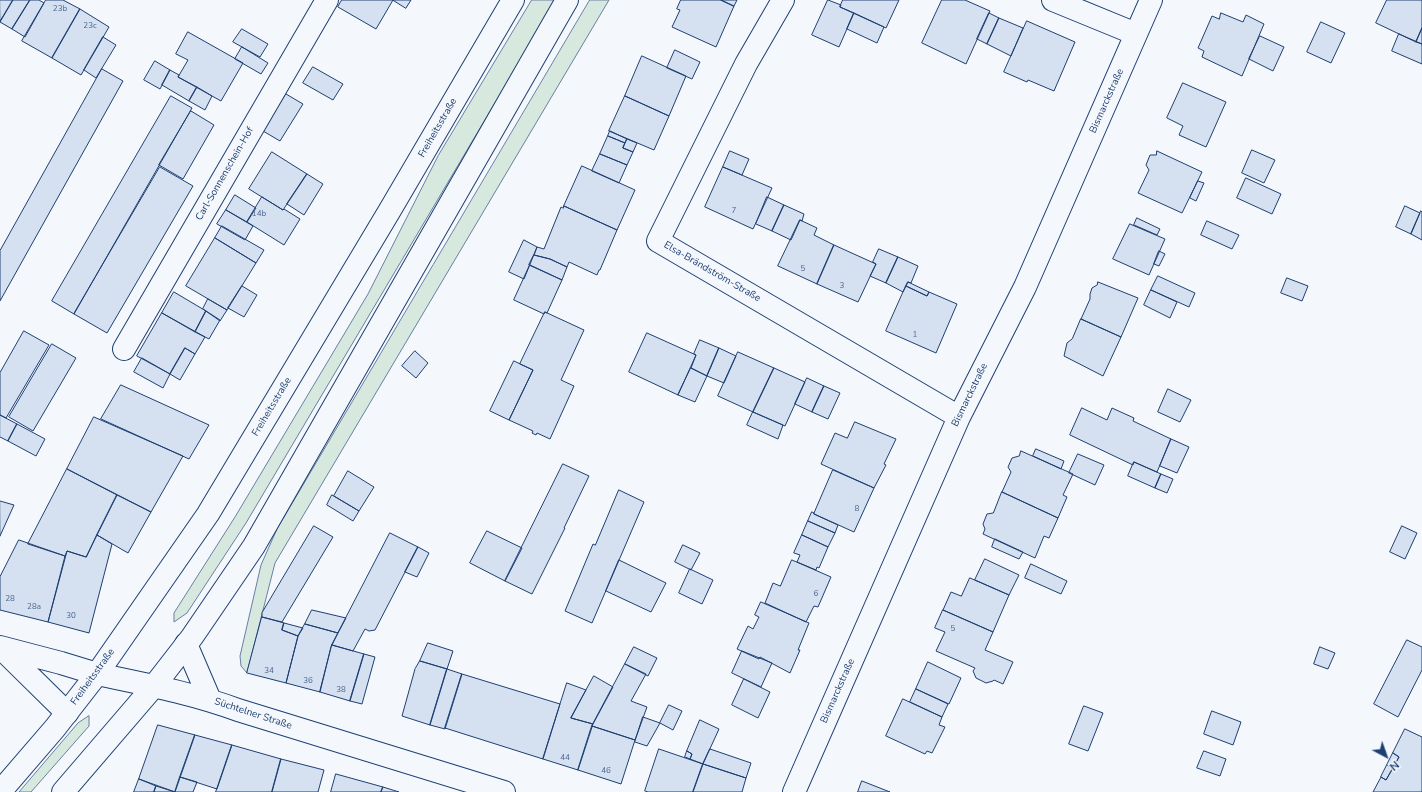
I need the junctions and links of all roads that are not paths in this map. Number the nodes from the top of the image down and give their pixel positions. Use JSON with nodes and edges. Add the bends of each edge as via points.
{"nodes":[{"id":1,"x":327,"y":0,"type":"edge"},
{"id":2,"x":513,"y":0,"type":"edge"},
{"id":3,"x":567,"y":0,"type":"edge"},
{"id":4,"x":783,"y":0,"type":"edge"},
{"id":5,"x":1053,"y":0,"type":"edge"},
{"id":6,"x":1151,"y":0,"type":"edge"},
{"id":7,"x":1136,"y":34,"type":"junction"},
{"id":8,"x":124,"y":349,"type":"dead end"},
{"id":9,"x":959,"y":417,"type":"junction"},
{"id":10,"x":186,"y":644,"type":"junction"},
{"id":11,"x":0,"y":647,"type":"edge"},
{"id":12,"x":96,"y":674,"type":"junction"},
{"id":13,"x":154,"y":686,"type":"junction"},
{"id":14,"x":210,"y":700,"type":"junction"},
{"id":15,"x":67,"y":713,"type":"junction"},
{"id":16,"x":0,"y":792,"type":"edge"},
{"id":17,"x":63,"y":792,"type":"edge"},
{"id":18,"x":504,"y":792,"type":"edge"},
{"id":19,"x":794,"y":792,"type":"edge"}],
"edges":[{"from":1,"to":8,"type":"main road","name":"Carl-Sonnenschein-Hof"},
{"from":2,"to":12,"type":"main road","name":"Freiheitsstraße","via":[[208,514]]},
{"from":3,"to":10,"type":"main road","via":[[254,546]]},
{"from":4,"to":9,"type":"main road","name":"Elsa-Brändström-Straße","via":[[746,64],[658,241]]},
{"from":5,"to":7,"type":"main road"},
{"from":6,"to":7,"type":"main road","name":"Bismarckstraße"},
{"from":7,"to":9,"type":"main road","name":"Bismarckstraße","via":[[1025,287]]},
{"from":9,"to":19,"type":"main road","name":"Bismarckstraße"},
{"from":10,"to":13,"type":"main road"},
{"from":10,"to":14,"type":"main road"},
{"from":11,"to":12,"type":"main road","name":"Süchtelner Straße"},
{"from":11,"to":15,"type":"main road","name":"Süchtelner Straße"},
{"from":12,"to":13,"type":"main road","name":"Süchtelner Straße"},
{"from":12,"to":15,"type":"main road","name":"Freiheitsstraße"},
{"from":13,"to":14,"type":"main road","name":"Süchtelner Straße"},
{"from":13,"to":17,"type":"main road"},
{"from":14,"to":18,"type":"main road","name":"Süchtelner Straße"},
{"from":15,"to":16,"type":"main road","name":"Freiheitsstraße"}]}
